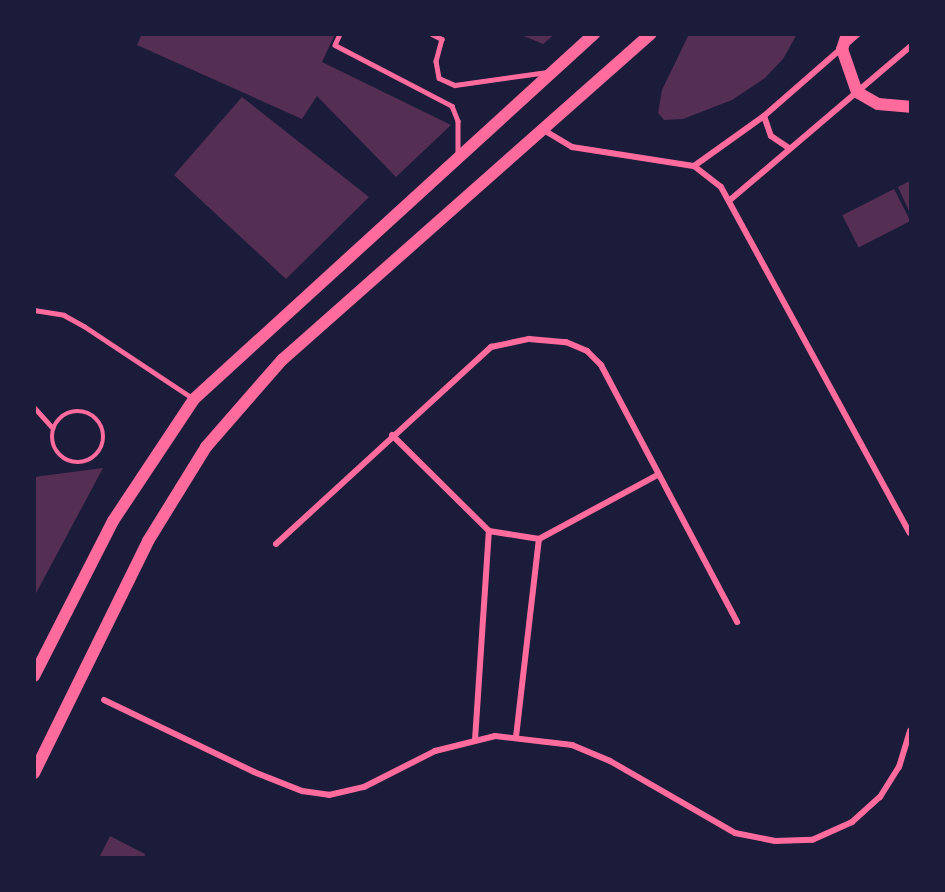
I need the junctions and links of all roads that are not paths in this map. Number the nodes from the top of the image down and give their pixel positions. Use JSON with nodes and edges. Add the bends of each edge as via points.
{"nodes":[{"id":1,"x":340,"y":34,"type":"edge"},
{"id":2,"x":432,"y":34,"type":"edge"},
{"id":3,"x":594,"y":34,"type":"edge"},
{"id":4,"x":651,"y":34,"type":"edge"},
{"id":5,"x":847,"y":34,"type":"edge"},
{"id":6,"x":858,"y":34,"type":"edge"},
{"id":7,"x":910,"y":47,"type":"edge"},
{"id":8,"x":842,"y":49,"type":"junction"},
{"id":9,"x":558,"y":70,"type":"junction"},
{"id":10,"x":857,"y":92,"type":"junction"},
{"id":11,"x":910,"y":107,"type":"edge"},
{"id":12,"x":764,"y":116,"type":"junction"},
{"id":13,"x":542,"y":128,"type":"junction"},
{"id":14,"x":789,"y":148,"type":"junction"},
{"id":15,"x":458,"y":160,"type":"junction"},
{"id":16,"x":694,"y":166,"type":"junction"},
{"id":17,"x":730,"y":200,"type":"junction"},
{"id":18,"x":34,"y":310,"type":"edge"},
{"id":19,"x":194,"y":399,"type":"junction"},
{"id":20,"x":34,"y":407,"type":"edge"},
{"id":21,"x":53,"y":428,"type":"junction"},
{"id":22,"x":392,"y":435,"type":"junction"},
{"id":23,"x":659,"y":474,"type":"junction"},
{"id":24,"x":489,"y":531,"type":"junction"},
{"id":25,"x":910,"y":533,"type":"edge"},
{"id":26,"x":539,"y":539,"type":"junction"},
{"id":27,"x":276,"y":544,"type":"dead end"},
{"id":28,"x":737,"y":622,"type":"dead end"},
{"id":29,"x":34,"y":676,"type":"edge"},
{"id":30,"x":104,"y":700,"type":"dead end"},
{"id":31,"x":910,"y":731,"type":"edge"},
{"id":32,"x":516,"y":737,"type":"junction"},
{"id":33,"x":475,"y":740,"type":"junction"},
{"id":34,"x":34,"y":773,"type":"edge"}],
"edges":[{"from":1,"to":15,"type":"lane","via":[[335,45],[452,106],[458,121]]},
{"from":2,"to":9,"type":"lane","via":[[442,39],[436,61],[439,78],[455,85]]},
{"from":3,"to":9,"type":"main road"},
{"from":4,"to":13,"type":"main road"},
{"from":5,"to":8,"type":"main road"},
{"from":6,"to":8,"type":"street"},
{"from":7,"to":10,"type":"street"},
{"from":8,"to":10,"type":"main road"},
{"from":8,"to":12,"type":"street"},
{"from":9,"to":15,"type":"main road"},
{"from":10,"to":11,"type":"main road","via":[[878,104]]},
{"from":10,"to":14,"type":"street"},
{"from":12,"to":14,"type":"street","via":[[771,136]]},
{"from":12,"to":16,"type":"street"},
{"from":13,"to":16,"type":"street","via":[[572,147]]},
{"from":13,"to":34,"type":"main road","via":[[282,360],[206,447],[148,540]]},
{"from":14,"to":17,"type":"street"},
{"from":15,"to":19,"type":"main road"},
{"from":16,"to":17,"type":"street"},
{"from":17,"to":25,"type":"street"},
{"from":18,"to":19,"type":"lane","via":[[64,315],[84,326]]},
{"from":19,"to":29,"type":"main road","via":[[113,521]]},
{"from":20,"to":21,"type":"lane"},
{"from":21,"to":21,"type":"lane","via":[[52,443],[58,456],[72,463],[93,458],[104,440],[101,425],[91,414],[69,413]]},
{"from":22,"to":23,"type":"street","via":[[491,347],[529,339],[566,342],[587,351],[602,365]]},
{"from":22,"to":24,"type":"street"},
{"from":22,"to":27,"type":"street"},
{"from":23,"to":26,"type":"street"},
{"from":23,"to":28,"type":"street"},
{"from":24,"to":26,"type":"street"},
{"from":24,"to":33,"type":"street"},
{"from":26,"to":32,"type":"street"},
{"from":30,"to":33,"type":"street","via":[[254,772],[302,791],[329,795],[364,787],[435,752]]},
{"from":31,"to":32,"type":"street","via":[[899,767],[880,797],[852,822],[812,840],[775,841],[735,833],[610,761],[572,745]]},
{"from":32,"to":33,"type":"street"}]}
